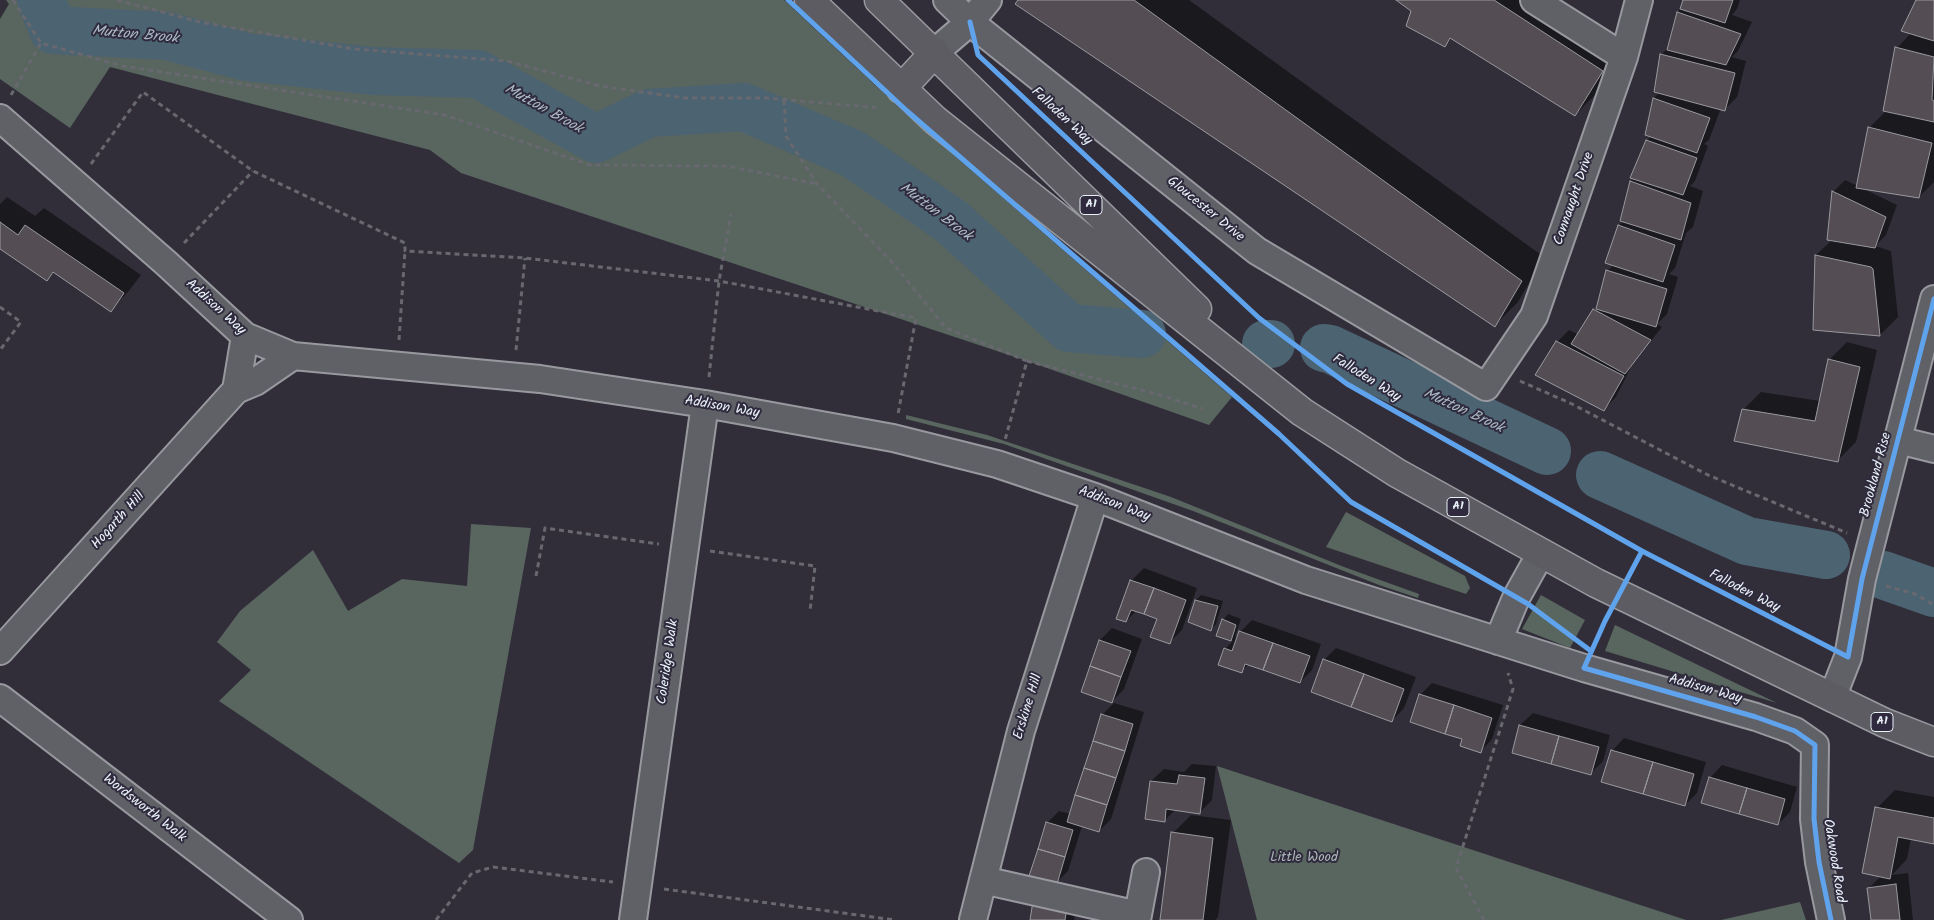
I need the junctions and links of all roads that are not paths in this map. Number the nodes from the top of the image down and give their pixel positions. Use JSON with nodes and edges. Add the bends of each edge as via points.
{"nodes":[{"id":1,"x":809,"y":0,"type":"edge"},
{"id":2,"x":879,"y":0,"type":"edge"},
{"id":3,"x":947,"y":0,"type":"edge"},
{"id":4,"x":988,"y":0,"type":"edge"},
{"id":5,"x":1534,"y":0,"type":"edge"},
{"id":6,"x":1639,"y":0,"type":"edge"},
{"id":7,"x":970,"y":22,"type":"junction"},
{"id":8,"x":935,"y":52,"type":"junction"},
{"id":9,"x":1624,"y":57,"type":"junction"},
{"id":10,"x":894,"y":99,"type":"junction"},
{"id":11,"x":5,"y":108,"type":"edge"},
{"id":12,"x":1934,"y":299,"type":"edge"},
{"id":13,"x":245,"y":336,"type":"junction"},
{"id":14,"x":293,"y":356,"type":"junction"},
{"id":15,"x":1492,"y":379,"type":"joint"},
{"id":16,"x":236,"y":390,"type":"junction"},
{"id":17,"x":705,"y":404,"type":"junction"},
{"id":18,"x":1302,"y":412,"type":"junction"},
{"id":19,"x":1898,"y":440,"type":"junction"},
{"id":20,"x":1934,"y":449,"type":"edge"},
{"id":21,"x":1095,"y":497,"type":"junction"},
{"id":22,"x":1541,"y":553,"type":"junction"},
{"id":23,"x":1498,"y":641,"type":"junction"},
{"id":24,"x":0,"y":652,"type":"edge"},
{"id":25,"x":0,"y":698,"type":"edge"},
{"id":26,"x":1832,"y":698,"type":"junction"},
{"id":27,"x":1934,"y":742,"type":"edge"},
{"id":28,"x":1815,"y":744,"type":"joint"},
{"id":29,"x":1146,"y":872,"type":"dead end"},
{"id":30,"x":983,"y":880,"type":"junction"},
{"id":31,"x":1138,"y":918,"type":"edge"},
{"id":32,"x":288,"y":920,"type":"edge"},
{"id":33,"x":634,"y":920,"type":"edge"},
{"id":34,"x":973,"y":920,"type":"edge"},
{"id":35,"x":1831,"y":920,"type":"edge"}],
"edges":[{"from":1,"to":10,"type":"highway","number":"A1"},
{"from":2,"to":8,"type":"highway","number":"A1"},
{"from":3,"to":7,"type":"street","name":"Gloucester Drive"},
{"from":4,"to":7,"type":"street"},
{"from":5,"to":9,"type":"street"},
{"from":6,"to":9,"type":"street","name":"Connaught Drive"},
{"from":7,"to":8,"type":"street"},
{"from":7,"to":15,"type":"street","name":"Gloucester Drive","via":[[1257,251]]},
{"from":8,"to":10,"type":"highway"},
{"from":8,"to":18,"type":"highway","number":"A1"},
{"from":9,"to":15,"type":"street","name":"Connaught Drive","via":[[1534,316]]},
{"from":10,"to":18,"type":"highway","number":"A1","via":[[934,120]]},
{"from":11,"to":13,"type":"street","name":"Addison Way","via":[[76,185]]},
{"from":12,"to":19,"type":"street","name":"Brookland Rise"},
{"from":13,"to":14,"type":"street","name":"Addison Way"},
{"from":13,"to":16,"type":"street"},
{"from":14,"to":16,"type":"street","name":"Hogarth Hill","via":[[255,382]]},
{"from":14,"to":17,"type":"street","name":"Addison Way","via":[[514,377]]},
{"from":16,"to":24,"type":"street","name":"Hogarth Hill"},
{"from":17,"to":21,"type":"street","name":"Addison Way","via":[[893,438],[997,464]]},
{"from":17,"to":33,"type":"street","name":"Coleridge Walk"},
{"from":18,"to":22,"type":"highway","number":"A1","via":[[1397,473]]},
{"from":19,"to":20,"type":"street"},
{"from":19,"to":26,"type":"street","name":"Brookland Rise","via":[[1862,580],[1848,657]]},
{"from":21,"to":23,"type":"street","name":"Addison Way","via":[[1306,580]]},
{"from":21,"to":30,"type":"street","name":"Erskine Hill","via":[[1021,731]]},
{"from":22,"to":23,"type":"street","via":[[1516,598]]},
{"from":22,"to":26,"type":"highway","number":"A1"},
{"from":23,"to":28,"type":"street","name":"Addison Way","via":[[1756,717],[1795,731]]},
{"from":25,"to":32,"type":"street","name":"Wordsworth Walk"},
{"from":26,"to":27,"type":"highway","number":"A1"},
{"from":28,"to":35,"type":"street","name":"Oakwood Road","via":[[1814,819],[1818,862]]},
{"from":29,"to":31,"type":"street"},
{"from":30,"to":31,"type":"street"},
{"from":30,"to":34,"type":"street","name":"Erskine Hill"}]}
